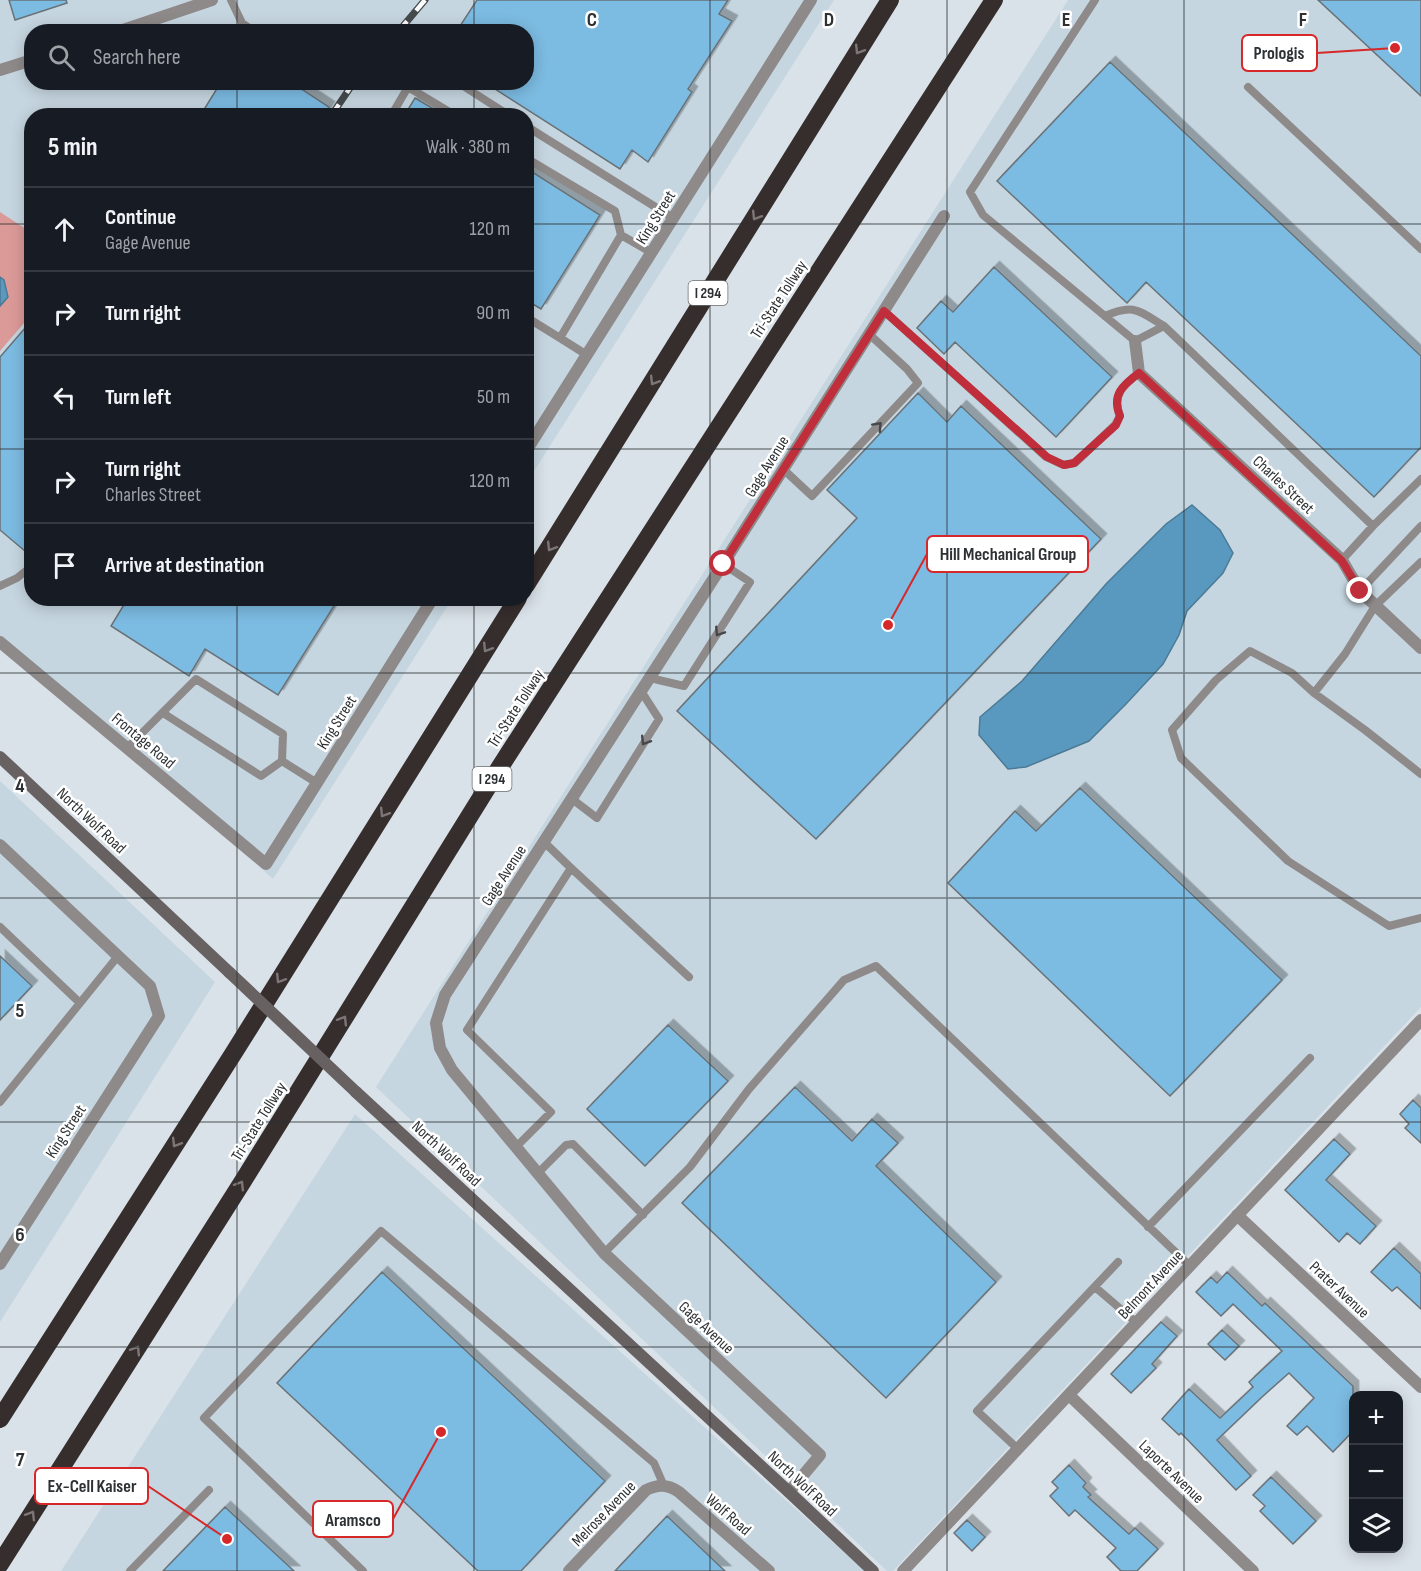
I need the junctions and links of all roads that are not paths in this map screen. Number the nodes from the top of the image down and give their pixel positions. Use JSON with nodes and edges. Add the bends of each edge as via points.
{"nodes":[{"id":1,"x":212,"y":0,"type":"edge"},
{"id":2,"x":231,"y":0,"type":"edge"},
{"id":3,"x":811,"y":0,"type":"edge"},
{"id":4,"x":890,"y":0,"type":"edge"},
{"id":5,"x":994,"y":0,"type":"edge"},
{"id":6,"x":1095,"y":0,"type":"edge"},
{"id":7,"x":141,"y":24,"type":"edge"},
{"id":8,"x":243,"y":24,"type":"edge"},
{"id":9,"x":24,"y":62,"type":"edge"},
{"id":10,"x":0,"y":70,"type":"edge"},
{"id":11,"x":1248,"y":87,"type":"dead end"},
{"id":12,"x":406,"y":90,"type":"edge"},
{"id":13,"x":413,"y":90,"type":"edge"},
{"id":14,"x":469,"y":90,"type":"edge"},
{"id":15,"x":396,"y":108,"type":"edge"},
{"id":16,"x":443,"y":108,"type":"edge"},
{"id":17,"x":498,"y":108,"type":"edge"},
{"id":18,"x":534,"y":131,"type":"edge"},
{"id":19,"x":534,"y":163,"type":"edge"},
{"id":20,"x":944,"y":216,"type":"dead end"},
{"id":21,"x":673,"y":218,"type":"junction"},
{"id":22,"x":621,"y":235,"type":"junction"},
{"id":23,"x":1421,"y":249,"type":"edge"},
{"id":24,"x":652,"y":253,"type":"junction"},
{"id":25,"x":884,"y":311,"type":"junction"},
{"id":26,"x":1105,"y":316,"type":"junction"},
{"id":27,"x":534,"y":322,"type":"edge"},
{"id":28,"x":1164,"y":326,"type":"junction"},
{"id":29,"x":869,"y":334,"type":"junction"},
{"id":30,"x":560,"y":338,"type":"junction"},
{"id":31,"x":1135,"y":341,"type":"junction"},
{"id":32,"x":587,"y":355,"type":"junction"},
{"id":33,"x":1139,"y":373,"type":"junction"},
{"id":34,"x":534,"y":438,"type":"edge"},
{"id":35,"x":783,"y":469,"type":"junction"},
{"id":36,"x":1421,"y":479,"type":"edge"},
{"id":37,"x":1373,"y":526,"type":"junction"},
{"id":38,"x":1421,"y":526,"type":"edge"},
{"id":39,"x":1342,"y":561,"type":"junction"},
{"id":40,"x":1421,"y":562,"type":"edge"},
{"id":41,"x":723,"y":564,"type":"junction"},
{"id":42,"x":24,"y":572,"type":"edge"},
{"id":43,"x":534,"y":572,"type":"edge"},
{"id":44,"x":1,"y":585,"type":"edge"},
{"id":45,"x":1360,"y":591,"type":"junction"},
{"id":46,"x":428,"y":606,"type":"edge"},
{"id":47,"x":513,"y":606,"type":"edge"},
{"id":48,"x":1375,"y":606,"type":"junction"},
{"id":49,"x":0,"y":642,"type":"edge"},
{"id":50,"x":1421,"y":648,"type":"edge"},
{"id":51,"x":650,"y":678,"type":"junction"},
{"id":52,"x":641,"y":691,"type":"junction"},
{"id":53,"x":1314,"y":693,"type":"junction"},
{"id":54,"x":163,"y":713,"type":"junction"},
{"id":55,"x":127,"y":748,"type":"junction"},
{"id":56,"x":0,"y":757,"type":"edge"},
{"id":57,"x":282,"y":761,"type":"junction"},
{"id":58,"x":1421,"y":774,"type":"edge"},
{"id":59,"x":317,"y":783,"type":"junction"},
{"id":60,"x":572,"y":799,"type":"junction"},
{"id":61,"x":544,"y":842,"type":"junction"},
{"id":62,"x":0,"y":845,"type":"edge"},
{"id":63,"x":266,"y":864,"type":"joint"},
{"id":64,"x":571,"y":868,"type":"junction"},
{"id":65,"x":1421,"y":918,"type":"edge"},
{"id":66,"x":0,"y":927,"type":"edge"},
{"id":67,"x":118,"y":956,"type":"junction"},
{"id":68,"x":689,"y":976,"type":"dead end"},
{"id":69,"x":80,"y":1003,"type":"junction"},
{"id":70,"x":1421,"y":1020,"type":"edge"},
{"id":71,"x":1411,"y":1031,"type":"junction"},
{"id":72,"x":1421,"y":1040,"type":"edge"},
{"id":73,"x":1310,"y":1058,"type":"dead end"},
{"id":74,"x":0,"y":1102,"type":"edge"},
{"id":75,"x":516,"y":1147,"type":"junction"},
{"id":76,"x":538,"y":1173,"type":"junction"},
{"id":77,"x":643,"y":1215,"type":"junction"},
{"id":78,"x":1237,"y":1215,"type":"junction"},
{"id":79,"x":1148,"y":1227,"type":"junction"},
{"id":80,"x":604,"y":1253,"type":"junction"},
{"id":81,"x":1118,"y":1262,"type":"dead end"},
{"id":82,"x":0,"y":1264,"type":"edge"},
{"id":83,"x":1190,"y":1266,"type":"junction"},
{"id":84,"x":1095,"y":1287,"type":"junction"},
{"id":85,"x":1137,"y":1323,"type":"junction"},
{"id":86,"x":1421,"y":1387,"type":"edge"},
{"id":87,"x":1069,"y":1395,"type":"junction"},
{"id":88,"x":0,"y":1419,"type":"edge"},
{"id":89,"x":1017,"y":1449,"type":"junction"},
{"id":90,"x":664,"y":1486,"type":"junction"},
{"id":91,"x":209,"y":1490,"type":"dead end"},
{"id":92,"x":789,"y":1492,"type":"junction"},
{"id":93,"x":0,"y":1564,"type":"edge"},
{"id":94,"x":130,"y":1571,"type":"edge"},
{"id":95,"x":363,"y":1571,"type":"edge"},
{"id":96,"x":569,"y":1571,"type":"edge"},
{"id":97,"x":769,"y":1571,"type":"edge"},
{"id":98,"x":873,"y":1571,"type":"edge"},
{"id":99,"x":903,"y":1571,"type":"edge"},
{"id":100,"x":1253,"y":1571,"type":"edge"}],
"edges":[{"from":1,"to":7,"type":"street"},
{"from":2,"to":8,"type":"lane"},
{"from":3,"to":21,"type":"street","name":"King Street"},
{"from":4,"to":43,"type":"highway","number":"I 294","one_way":true},
{"from":93,"to":5,"type":"highway","name":"Tri-State Tollway","number":"I 294","one_way":true,"via":[[500,767]]},
{"from":6,"to":26,"type":"lane","via":[[970,192],[983,215]]},
{"from":9,"to":10,"type":"street"},
{"from":11,"to":23,"type":"lane"},
{"from":12,"to":15,"type":"lane"},
{"from":13,"to":16,"type":"lane"},
{"from":14,"to":17,"type":"lane"},
{"from":18,"to":21,"type":"lane"},
{"from":19,"to":22,"type":"lane","via":[[615,211]]},
{"from":20,"to":25,"type":"street","name":"Gage Avenue"},
{"from":21,"to":24,"type":"street","name":"King Street"},
{"from":22,"to":24,"type":"lane"},
{"from":22,"to":30,"type":"lane"},
{"from":24,"to":32,"type":"street","name":"King Street"},
{"from":25,"to":29,"type":"street","name":"Gage Avenue"},
{"from":25,"to":33,"type":"lane","via":[[1047,457],[1064,465],[1074,463],[1116,425],[1120,416],[1115,402],[1126,382]]},
{"from":26,"to":28,"type":"lane","via":[[1130,309]]},
{"from":26,"to":31,"type":"lane"},
{"from":27,"to":30,"type":"lane"},
{"from":28,"to":31,"type":"lane"},
{"from":28,"to":37,"type":"lane"},
{"from":29,"to":35,"type":"street","name":"Gage Avenue"},
{"from":35,"to":29,"type":"lane","one_way":true,"via":[[812,496],[918,383]]},
{"from":30,"to":32,"type":"lane"},
{"from":31,"to":33,"type":"street"},
{"from":32,"to":34,"type":"street","name":"King Street"},
{"from":33,"to":39,"type":"street","name":"Charles Street"},
{"from":35,"to":41,"type":"street","name":"Gage Avenue"},
{"from":36,"to":37,"type":"lane"},
{"from":37,"to":39,"type":"lane"},
{"from":38,"to":45,"type":"lane"},
{"from":39,"to":45,"type":"street","name":"Charles Street"},
{"from":40,"to":48,"type":"lane"},
{"from":41,"to":51,"type":"street","name":"Gage Avenue"},
{"from":41,"to":51,"type":"lane","one_way":true,"via":[[750,582],[684,686]]},
{"from":42,"to":44,"type":"lane"},
{"from":45,"to":48,"type":"street","name":"Charles Street"},
{"from":46,"to":59,"type":"street","name":"King Street"},
{"from":47,"to":88,"type":"highway","one_way":true},
{"from":48,"to":50,"type":"street","name":"Charles Street"},
{"from":48,"to":53,"type":"lane"},
{"from":49,"to":55,"type":"street","name":"Frontage Road"},
{"from":51,"to":52,"type":"street","name":"Gage Avenue"},
{"from":52,"to":60,"type":"street","name":"Gage Avenue"},
{"from":52,"to":60,"type":"lane","one_way":true,"via":[[659,719],[597,818]]},
{"from":53,"to":58,"type":"lane"},
{"from":53,"to":65,"type":"lane","via":[[1292,673],[1250,651],[1216,680],[1172,730],[1181,758],[1288,861],[1389,926]]},
{"from":54,"to":55,"type":"lane"},
{"from":54,"to":57,"type":"lane","via":[[261,776]]},
{"from":54,"to":57,"type":"lane","via":[[196,680],[283,734]]},
{"from":55,"to":63,"type":"street","name":"Frontage Road"},
{"from":56,"to":92,"type":"main road","name":"North Wolf Road","bridge":true},
{"from":57,"to":59,"type":"lane"},
{"from":59,"to":63,"type":"street","name":"King Street"},
{"from":60,"to":61,"type":"street","name":"Gage Avenue"},
{"from":61,"to":64,"type":"lane"},
{"from":61,"to":75,"type":"street","name":"Gage Avenue","via":[[445,995],[436,1023],[440,1048],[452,1070]]},
{"from":62,"to":67,"type":"street"},
{"from":64,"to":68,"type":"lane"},
{"from":64,"to":75,"type":"lane","via":[[467,1030],[551,1112]]},
{"from":66,"to":69,"type":"lane"},
{"from":67,"to":69,"type":"lane"},
{"from":67,"to":82,"type":"street","name":"King Street","via":[[150,986],[159,1016]]},
{"from":69,"to":74,"type":"lane"},
{"from":70,"to":71,"type":"street","name":"Belmont Avenue"},
{"from":71,"to":72,"type":"street"},
{"from":71,"to":78,"type":"street","name":"Belmont Avenue"},
{"from":73,"to":79,"type":"lane"},
{"from":75,"to":76,"type":"street","name":"Gage Avenue"},
{"from":76,"to":77,"type":"lane","via":[[566,1145],[573,1144]]},
{"from":76,"to":80,"type":"street","name":"Gage Avenue"},
{"from":77,"to":79,"type":"lane","via":[[690,1167],[748,1089],[844,980],[876,966]]},
{"from":77,"to":80,"type":"lane"},
{"from":78,"to":83,"type":"street","name":"Belmont Avenue"},
{"from":78,"to":86,"type":"street","name":"Prater Avenue"},
{"from":79,"to":83,"type":"lane"},
{"from":80,"to":92,"type":"street","name":"Gage Avenue","via":[[820,1455]]},
{"from":81,"to":84,"type":"lane"},
{"from":83,"to":85,"type":"street","name":"Belmont Avenue"},
{"from":84,"to":85,"type":"lane"},
{"from":84,"to":89,"type":"lane","via":[[977,1411]]},
{"from":85,"to":87,"type":"street","name":"Belmont Avenue"},
{"from":87,"to":89,"type":"street","name":"Belmont Avenue"},
{"from":87,"to":100,"type":"street","name":"Laporte Avenue"},
{"from":89,"to":99,"type":"street","name":"Belmont Avenue"},
{"from":90,"to":95,"type":"lane","via":[[654,1463],[381,1231],[204,1418]]},
{"from":90,"to":96,"type":"street","name":"Melrose Avenue","via":[[646,1490]]},
{"from":90,"to":97,"type":"street","name":"Wolf Road","via":[[679,1492]]},
{"from":91,"to":94,"type":"lane"},
{"from":92,"to":98,"type":"main road","name":"North Wolf Road"}]}
